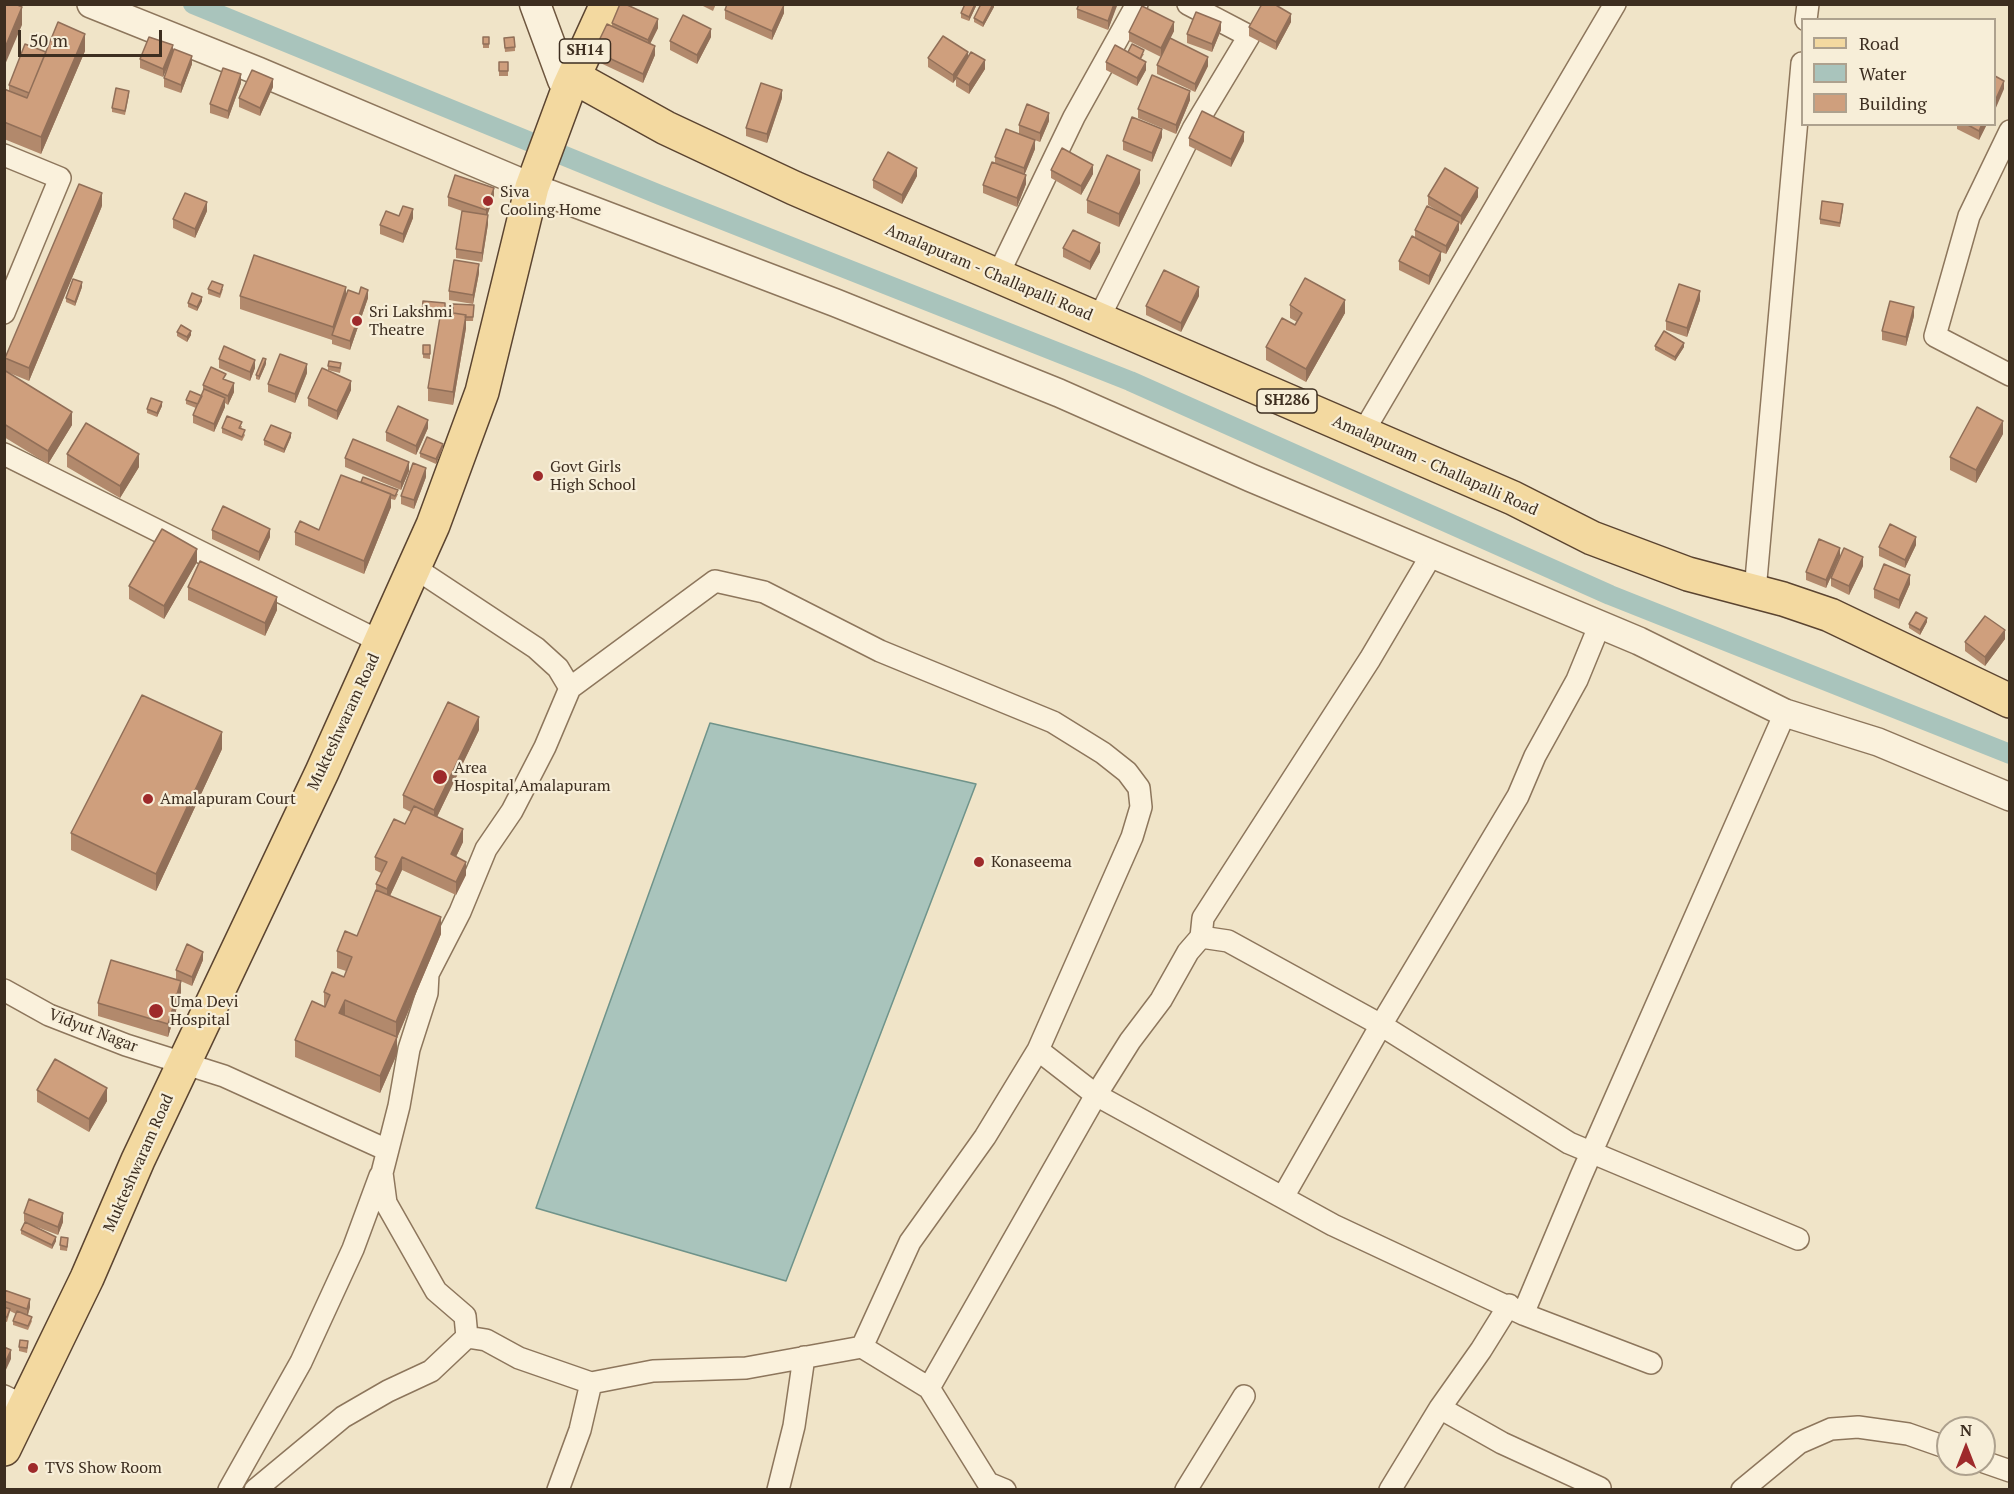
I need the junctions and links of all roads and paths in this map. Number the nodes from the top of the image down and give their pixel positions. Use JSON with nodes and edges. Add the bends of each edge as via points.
{"nodes":[{"id":1,"x":90,"y":4,"type":"edge"},
{"id":2,"x":535,"y":4,"type":"edge"},
{"id":3,"x":607,"y":4,"type":"edge"},
{"id":4,"x":1137,"y":4,"type":"edge"},
{"id":5,"x":1188,"y":4,"type":"edge"},
{"id":6,"x":1615,"y":4,"type":"edge"},
{"id":7,"x":1801,"y":85,"type":"edge"},
{"id":8,"x":570,"y":86,"type":"junction"},
{"id":9,"x":2010,"y":131,"type":"edge"},
{"id":10,"x":4,"y":155,"type":"edge"},
{"id":11,"x":535,"y":179,"type":"junction"},
{"id":12,"x":997,"y":277,"type":"junction"},
{"id":13,"x":4,"y":313,"type":"edge"},
{"id":14,"x":1098,"y":320,"type":"junction"},
{"id":15,"x":2010,"y":375,"type":"edge"},
{"id":16,"x":1362,"y":434,"type":"junction"},
{"id":17,"x":4,"y":453,"type":"edge"},
{"id":18,"x":1432,"y":554,"type":"junction"},
{"id":19,"x":415,"y":568,"type":"junction"},
{"id":20,"x":1755,"y":591,"type":"junction"},
{"id":21,"x":1600,"y":624,"type":"junction"},
{"id":22,"x":381,"y":642,"type":"junction"},
{"id":23,"x":570,"y":688,"type":"junction"},
{"id":24,"x":2010,"y":701,"type":"edge"},
{"id":25,"x":1785,"y":713,"type":"junction"},
{"id":26,"x":2010,"y":797,"type":"edge"},
{"id":27,"x":1201,"y":938,"type":"junction"},
{"id":28,"x":4,"y":990,"type":"edge"},
{"id":29,"x":1381,"y":1025,"type":"junction"},
{"id":30,"x":1038,"y":1050,"type":"junction"},
{"id":31,"x":184,"y":1064,"type":"junction"},
{"id":32,"x":1096,"y":1095,"type":"junction"},
{"id":33,"x":387,"y":1150,"type":"junction"},
{"id":34,"x":1590,"y":1154,"type":"junction"},
{"id":35,"x":382,"y":1173,"type":"junction"},
{"id":36,"x":1283,"y":1197,"type":"junction"},
{"id":37,"x":1798,"y":1239,"type":"dead end"},
{"id":38,"x":1516,"y":1309,"type":"junction"},
{"id":39,"x":467,"y":1337,"type":"junction"},
{"id":40,"x":862,"y":1347,"type":"junction"},
{"id":41,"x":804,"y":1357,"type":"junction"},
{"id":42,"x":1651,"y":1364,"type":"dead end"},
{"id":43,"x":591,"y":1383,"type":"junction"},
{"id":44,"x":929,"y":1388,"type":"junction"},
{"id":45,"x":1244,"y":1396,"type":"dead end"},
{"id":46,"x":15,"y":1401,"type":"edge"},
{"id":47,"x":1440,"y":1408,"type":"junction"},
{"id":48,"x":1936,"y":1444,"type":"edge"},
{"id":49,"x":4,"y":1449,"type":"edge"},
{"id":50,"x":993,"y":1487,"type":"edge"},
{"id":51,"x":1600,"y":1488,"type":"edge"},
{"id":52,"x":229,"y":1490,"type":"edge"},
{"id":53,"x":255,"y":1490,"type":"edge"},
{"id":54,"x":558,"y":1490,"type":"edge"},
{"id":55,"x":778,"y":1490,"type":"edge"},
{"id":56,"x":1186,"y":1490,"type":"edge"},
{"id":57,"x":1390,"y":1490,"type":"edge"},
{"id":58,"x":1742,"y":1490,"type":"edge"}],
"edges":[{"from":1,"to":11,"type":"street"},
{"from":2,"to":8,"type":"main road","via":[[563,81]]},
{"from":3,"to":8,"type":"main road","name":"Mukteshwaram Road","number":"SH14"},
{"from":4,"to":12,"type":"street","via":[[1074,117]]},
{"from":5,"to":14,"type":"street","via":[[1250,36],[1193,129]]},
{"from":6,"to":16,"type":"street"},
{"from":7,"to":20,"type":"street"},
{"from":8,"to":11,"type":"main road","name":"Mukteshwaram Road","number":"SH14"},
{"from":8,"to":12,"type":"main road","name":"Amalapuram - Challapalli Road","number":"SH286"},
{"from":9,"to":15,"type":"street","via":[[1969,216],[1935,336]]},
{"from":10,"to":13,"type":"street","via":[[60,178]]},
{"from":11,"to":18,"type":"street","via":[[1038,384]]},
{"from":11,"to":19,"type":"main road","name":"Mukteshwaram Road","number":"SH14","via":[[482,392]]},
{"from":12,"to":14,"type":"main road","name":"Amalapuram - Challapalli Road","number":"SH286"},
{"from":14,"to":16,"type":"main road","name":"Amalapuram - Challapalli Road","number":"SH286"},
{"from":16,"to":20,"type":"main road","name":"Amalapuram - Challapalli Road","number":"SH286","via":[[1513,498],[1592,538],[1688,574]]},
{"from":17,"to":22,"type":"street"},
{"from":18,"to":21,"type":"street"},
{"from":18,"to":27,"type":"street","via":[[1203,918]]},
{"from":19,"to":22,"type":"main road","name":"Mukteshwaram Road","number":"SH14"},
{"from":19,"to":23,"type":"street","via":[[536,648],[558,668]]},
{"from":20,"to":24,"type":"main road","name":"Amalapuram - Challapalli Road","number":"SH286","via":[[1830,615]]},
{"from":21,"to":25,"type":"street"},
{"from":21,"to":29,"type":"street","via":[[1577,680],[1518,796]]},
{"from":22,"to":31,"type":"main road","name":"Mukteshwaram Road","number":"SH14"},
{"from":23,"to":30,"type":"street","via":[[716,581],[764,592],[880,651],[1053,722],[1103,753],[1127,772],[1139,788],[1141,807],[1100,913]]},
{"from":23,"to":33,"type":"street","via":[[545,747],[512,811],[486,849],[428,974],[427,993],[409,1049]]},
{"from":25,"to":26,"type":"street","via":[[1878,742]]},
{"from":25,"to":34,"type":"street"},
{"from":27,"to":29,"type":"street","via":[[1228,941]]},
{"from":27,"to":32,"type":"street","via":[[1188,952],[1161,1000]]},
{"from":28,"to":31,"type":"street","name":"Vidyut Nagar","via":[[49,1015]]},
{"from":29,"to":34,"type":"street"},
{"from":29,"to":36,"type":"street"},
{"from":30,"to":32,"type":"street"},
{"from":30,"to":40,"type":"street","via":[[985,1137],[909,1242]]},
{"from":31,"to":33,"type":"street","name":"Vidyut Nagar","via":[[224,1076]]},
{"from":31,"to":46,"type":"main road","name":"Mukteshwaram Road","number":"SH14","via":[[87,1278]]},
{"from":32,"to":36,"type":"street"},
{"from":32,"to":44,"type":"street"},
{"from":33,"to":35,"type":"street"},
{"from":34,"to":37,"type":"street"},
{"from":34,"to":38,"type":"street"},
{"from":35,"to":39,"type":"street","via":[[386,1203],[436,1291],[465,1316]]},
{"from":35,"to":52,"type":"street","via":[[353,1249],[301,1362]]},
{"from":36,"to":38,"type":"street"},
{"from":38,"to":42,"type":"street"},
{"from":38,"to":47,"type":"street"},
{"from":39,"to":43,"type":"street","via":[[486,1340],[519,1358]]},
{"from":39,"to":53,"type":"street","via":[[431,1371],[343,1417]]},
{"from":40,"to":41,"type":"street"},
{"from":40,"to":44,"type":"street"},
{"from":41,"to":43,"type":"street","via":[[746,1368],[653,1371]]},
{"from":41,"to":55,"type":"street","via":[[794,1426]]},
{"from":43,"to":54,"type":"street","via":[[580,1431]]},
{"from":44,"to":50,"type":"street"},
{"from":45,"to":56,"type":"street"},
{"from":46,"to":49,"type":"main road","name":"Mukteshwaram Road","number":"SH14"},
{"from":47,"to":51,"type":"street","via":[[1502,1443]]},
{"from":47,"to":57,"type":"street"},
{"from":48,"to":58,"type":"street","via":[[1908,1434],[1858,1427],[1831,1429],[1799,1443]]}]}
